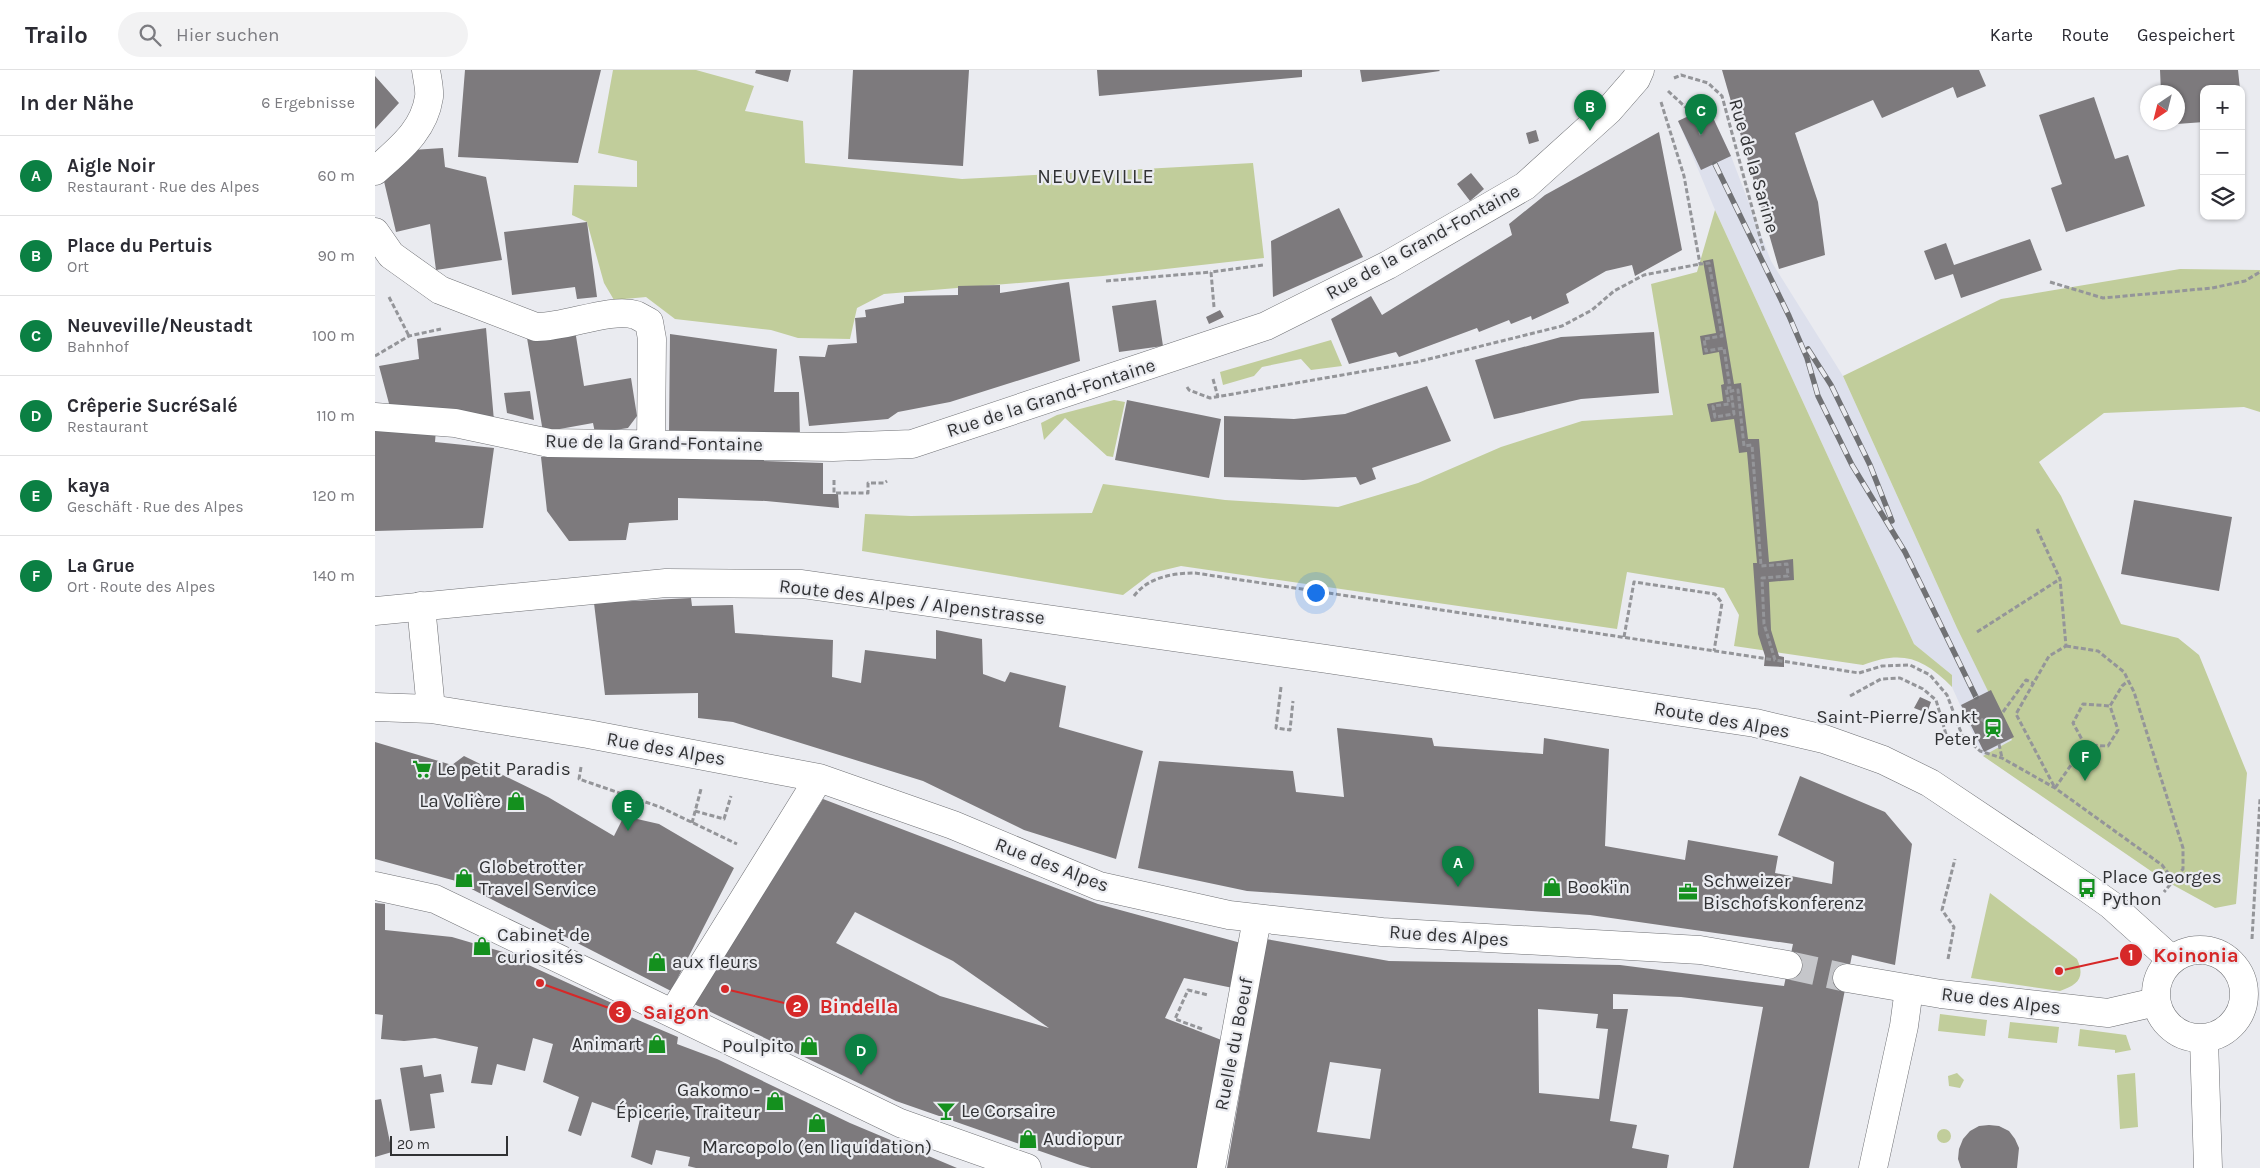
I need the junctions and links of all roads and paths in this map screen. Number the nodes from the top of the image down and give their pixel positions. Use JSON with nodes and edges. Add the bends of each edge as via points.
{"nodes":[{"id":1,"x":426,"y":70,"type":"edge"},
{"id":2,"x":1650,"y":77,"type":"edge"},
{"id":3,"x":1667,"y":82,"type":"dead end"},
{"id":4,"x":1661,"y":102,"type":"dead end"},
{"id":5,"x":1701,"y":135,"type":"dead end"},
{"id":6,"x":375,"y":171,"type":"edge"},
{"id":7,"x":375,"y":232,"type":"edge"},
{"id":8,"x":1764,"y":252,"type":"dead end"},
{"id":9,"x":1700,"y":264,"type":"junction"},
{"id":10,"x":1263,"y":265,"type":"dead end"},
{"id":11,"x":1211,"y":272,"type":"junction"},
{"id":12,"x":2260,"y":272,"type":"edge"},
{"id":13,"x":1106,"y":281,"type":"dead end"},
{"id":14,"x":2050,"y":282,"type":"dead end"},
{"id":15,"x":388,"y":295,"type":"dead end"},
{"id":16,"x":1206,"y":310,"type":"dead end"},
{"id":17,"x":447,"y":328,"type":"dead end"},
{"id":18,"x":409,"y":336,"type":"junction"},
{"id":19,"x":375,"y":356,"type":"edge"},
{"id":20,"x":1170,"y":359,"type":"junction"},
{"id":21,"x":1214,"y":381,"type":"dead end"},
{"id":22,"x":1218,"y":397,"type":"junction"},
{"id":23,"x":375,"y":417,"type":"edge"},
{"id":24,"x":651,"y":443,"type":"junction"},
{"id":25,"x":870,"y":483,"type":"dead end"},
{"id":26,"x":875,"y":483,"type":"dead end"},
{"id":27,"x":2037,"y":529,"type":"dead end"},
{"id":28,"x":2060,"y":578,"type":"junction"},
{"id":29,"x":1132,"y":599,"type":"dead end"},
{"id":30,"x":421,"y":606,"type":"junction"},
{"id":31,"x":375,"y":611,"type":"edge"},
{"id":32,"x":1977,"y":632,"type":"dead end"},
{"id":33,"x":1624,"y":637,"type":"junction"},
{"id":34,"x":2066,"y":646,"type":"junction"},
{"id":35,"x":1714,"y":650,"type":"junction"},
{"id":36,"x":1285,"y":653,"type":"junction"},
{"id":37,"x":1327,"y":659,"type":"joint"},
{"id":38,"x":1775,"y":660,"type":"junction"},
{"id":39,"x":2128,"y":681,"type":"junction"},
{"id":40,"x":2033,"y":683,"type":"junction"},
{"id":41,"x":1850,"y":696,"type":"dead end"},
{"id":42,"x":1293,"y":701,"type":"dead end"},
{"id":43,"x":2110,"y":706,"type":"junction"},
{"id":44,"x":375,"y":707,"type":"edge"},
{"id":45,"x":431,"y":709,"type":"junction"},
{"id":46,"x":2003,"y":712,"type":"dead end"},
{"id":47,"x":1981,"y":719,"type":"dead end"},
{"id":48,"x":1993,"y":728,"type":"dead end"},
{"id":49,"x":587,"y":734,"type":"junction"},
{"id":50,"x":1948,"y":741,"type":"dead end"},
{"id":51,"x":1999,"y":744,"type":"dead end"},
{"id":52,"x":2085,"y":745,"type":"junction"},
{"id":53,"x":2003,"y":758,"type":"junction"},
{"id":54,"x":819,"y":778,"type":"junction"},
{"id":55,"x":2055,"y":788,"type":"junction"},
{"id":56,"x":2260,"y":799,"type":"edge"},
{"id":57,"x":769,"y":859,"type":"junction"},
{"id":58,"x":1955,"y":859,"type":"dead end"},
{"id":59,"x":2174,"y":881,"type":"junction"},
{"id":60,"x":375,"y":886,"type":"edge"},
{"id":61,"x":2164,"y":892,"type":"dead end"},
{"id":62,"x":1257,"y":919,"type":"junction"},
{"id":63,"x":2252,"y":938,"type":"dead end"},
{"id":64,"x":2172,"y":960,"type":"junction"},
{"id":65,"x":1788,"y":965,"type":"tunnel mouth"},
{"id":66,"x":1847,"y":978,"type":"tunnel mouth"},
{"id":67,"x":1909,"y":989,"type":"junction"},
{"id":68,"x":2252,"y":989,"type":"edge"},
{"id":69,"x":1941,"y":994,"type":"junction"},
{"id":70,"x":1216,"y":997,"type":"dead end"},
{"id":71,"x":2156,"y":1002,"type":"junction"},
{"id":72,"x":673,"y":1013,"type":"junction"},
{"id":73,"x":1210,"y":1031,"type":"dead end"},
{"id":74,"x":2204,"y":1039,"type":"junction"},
{"id":75,"x":1027,"y":1168,"type":"edge"},
{"id":76,"x":1211,"y":1168,"type":"edge"},
{"id":77,"x":1873,"y":1168,"type":"edge"},
{"id":78,"x":2208,"y":1168,"type":"edge"}],
"edges":[{"from":1,"to":6,"type":"street","via":[[430,96],[423,122],[408,142]]},
{"from":2,"to":5,"type":"path","via":[[1693,114]]},
{"from":2,"to":20,"type":"street","name":"Rue de la Grand-Fontaine","via":[[1636,79],[1609,110],[1525,186],[1388,265],[1266,326]]},
{"from":3,"to":8,"type":"path","name":"Rue de la Sarine","via":[[1681,75],[1708,83],[1722,96]]},
{"from":4,"to":9,"type":"path","via":[[1684,176]]},
{"from":7,"to":24,"type":"street","via":[[391,255],[440,290],[536,327],[613,314],[635,315],[649,322],[652,339]]},
{"from":9,"to":22,"type":"path","via":[[1644,275],[1561,326],[1417,362]]},
{"from":9,"to":38,"type":"path","via":[[1709,262],[1722,336],[1704,339],[1706,351],[1724,348],[1730,388],[1726,388],[1729,404],[1713,406],[1715,417],[1734,414],[1731,391],[1738,390],[1744,446],[1751,445],[1761,566],[1787,564],[1788,576],[1762,578],[1763,624]]},
{"from":10,"to":11,"type":"path"},
{"from":11,"to":13,"type":"path"},
{"from":11,"to":16,"type":"path","via":[[1214,306]]},
{"from":12,"to":14,"type":"path","via":[[2245,280],[2211,288],[2103,298]]},
{"from":15,"to":18,"type":"path"},
{"from":17,"to":18,"type":"path"},
{"from":18,"to":19,"type":"path"},
{"from":20,"to":22,"type":"path","via":[[1189,390],[1210,398]]},
{"from":20,"to":24,"type":"street","name":"Rue de la Grand-Fontaine","via":[[911,444],[833,447]]},
{"from":21,"to":22,"type":"path"},
{"from":23,"to":24,"type":"street","name":"Rue de la Grand-Fontaine","via":[[455,423],[549,443]]},
{"from":25,"to":26,"type":"path"},
{"from":27,"to":28,"type":"path"},
{"from":28,"to":32,"type":"path"},
{"from":28,"to":34,"type":"path"},
{"from":29,"to":33,"type":"path","via":[[1155,580],[1177,573],[1195,574]]},
{"from":30,"to":31,"type":"street","name":"Route des Alpes / Alpenstrasse"},
{"from":30,"to":36,"type":"street","name":"Route des Alpes / Alpenstrasse","via":[[666,583],[802,584]]},
{"from":30,"to":45,"type":"street"},
{"from":33,"to":35,"type":"path"},
{"from":33,"to":35,"type":"path","via":[[1634,582],[1715,594],[1722,603]]},
{"from":34,"to":39,"type":"path","via":[[2098,650],[2124,672]]},
{"from":34,"to":40,"type":"path","via":[[2049,656]]},
{"from":35,"to":38,"type":"path"},
{"from":36,"to":37,"type":"street","name":"Route des Alpes / Alpenstrasse"},
{"from":36,"to":42,"type":"path","via":[[1276,728],[1290,730]]},
{"from":37,"to":64,"type":"street","name":"Route des Alpes","via":[[1755,723],[1824,739],[1883,760],[1930,783],[2087,888],[2111,905]]},
{"from":38,"to":53,"type":"path","via":[[1859,673],[1882,666],[1910,665],[1930,675],[1947,695],[1963,735],[1980,751]]},
{"from":39,"to":43,"type":"path"},
{"from":39,"to":59,"type":"path","via":[[2183,848],[2183,870]]},
{"from":40,"to":46,"type":"path","via":[[2026,680]]},
{"from":40,"to":55,"type":"path","via":[[2016,714]]},
{"from":41,"to":50,"type":"path","via":[[1881,679],[1899,678],[1923,689],[1935,700]]},
{"from":43,"to":52,"type":"path","via":[[2118,730],[2108,746]]},
{"from":43,"to":52,"type":"path","via":[[2083,704],[2073,724]]},
{"from":44,"to":45,"type":"street","name":"Rue des Alpes"},
{"from":45,"to":49,"type":"street","name":"Rue des Alpes"},
{"from":47,"to":48,"type":"path"},
{"from":49,"to":54,"type":"street","name":"Rue des Alpes"},
{"from":49,"to":57,"type":"path","via":[[579,779],[660,807]]},
{"from":51,"to":53,"type":"path"},
{"from":52,"to":55,"type":"path"},
{"from":53,"to":55,"type":"path"},
{"from":54,"to":57,"type":"street"},
{"from":54,"to":62,"type":"street","name":"Rue des Alpes","via":[[953,825],[1099,886]]},
{"from":55,"to":59,"type":"path","via":[[2162,865]]},
{"from":56,"to":63,"type":"path"},
{"from":57,"to":72,"type":"street"},
{"from":58,"to":69,"type":"path","via":[[1942,910],[1954,928]]},
{"from":59,"to":61,"type":"path"},
{"from":60,"to":72,"type":"street","via":[[435,900]]},
{"from":62,"to":65,"type":"street","name":"Rue des Alpes","via":[[1382,932],[1700,950]]},
{"from":62,"to":76,"type":"street","name":"Ruelle du Boeuf"},
{"from":64,"to":68,"type":"street","via":[[2183,953],[2209,951],[2233,964]]},
{"from":64,"to":71,"type":"street","via":[[2161,972],[2156,986]]},
{"from":66,"to":67,"type":"street","name":"Rue des Alpes"},
{"from":67,"to":69,"type":"street","name":"Rue des Alpes"},
{"from":67,"to":77,"type":"street","via":[[1905,1026]]},
{"from":68,"to":74,"type":"street","via":[[2235,1021],[2218,1035]]},
{"from":69,"to":71,"type":"street","name":"Rue des Alpes","via":[[2107,1013]]},
{"from":70,"to":73,"type":"path","via":[[1188,990],[1175,1018]]},
{"from":71,"to":74,"type":"street","via":[[2161,1016],[2172,1029],[2187,1037]]},
{"from":72,"to":75,"type":"street","via":[[900,1123]]},
{"from":74,"to":78,"type":"street"}]}
